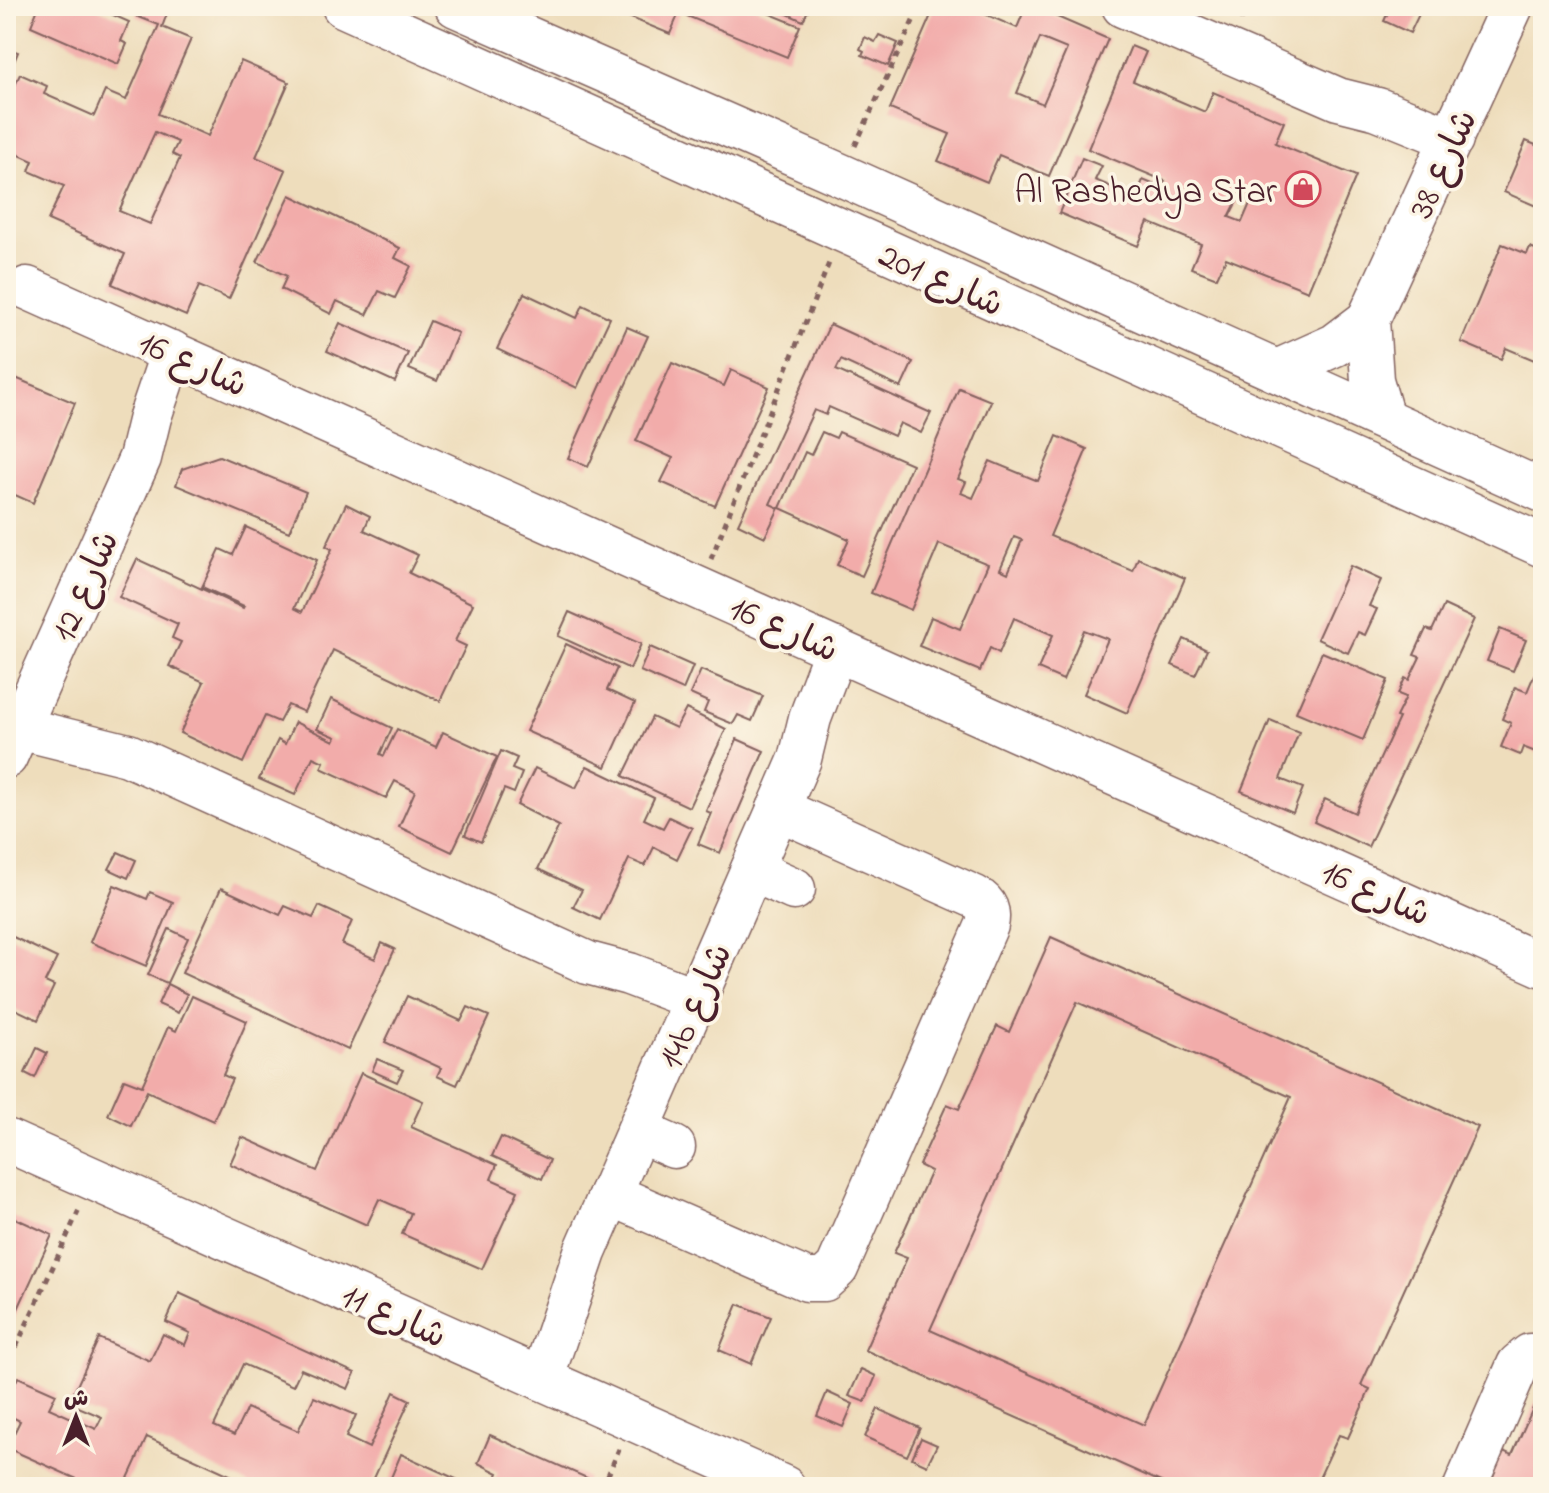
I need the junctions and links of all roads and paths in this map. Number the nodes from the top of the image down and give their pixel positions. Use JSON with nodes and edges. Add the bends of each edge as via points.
{"nodes":[{"id":1,"x":343,"y":6,"type":"edge"},
{"id":2,"x":456,"y":6,"type":"edge"},
{"id":3,"x":920,"y":6,"type":"edge"},
{"id":4,"x":1123,"y":6,"type":"edge"},
{"id":5,"x":1512,"y":6,"type":"edge"},
{"id":6,"x":1448,"y":148,"type":"junction"},
{"id":7,"x":841,"y":175,"type":"junction"},
{"id":8,"x":842,"y":233,"type":"junction"},
{"id":9,"x":27,"y":288,"type":"dead end"},
{"id":10,"x":1368,"y":320,"type":"junction"},
{"id":11,"x":184,"y":358,"type":"junction"},
{"id":12,"x":1277,"y":371,"type":"junction"},
{"id":13,"x":1383,"y":418,"type":"junction"},
{"id":14,"x":1543,"y":491,"type":"edge"},
{"id":15,"x":1543,"y":546,"type":"edge"},
{"id":16,"x":700,"y":588,"type":"junction"},
{"id":17,"x":849,"y":655,"type":"junction"},
{"id":18,"x":19,"y":727,"type":"edge"},
{"id":19,"x":778,"y":809,"type":"junction"},
{"id":20,"x":752,"y":870,"type":"junction"},
{"id":21,"x":794,"y":889,"type":"dead end"},
{"id":22,"x":1543,"y":966,"type":"edge"},
{"id":23,"x":690,"y":1010,"type":"junction"},
{"id":24,"x":6,"y":1140,"type":"edge"},
{"id":25,"x":93,"y":1179,"type":"junction"},
{"id":26,"x":610,"y":1194,"type":"junction"},
{"id":27,"x":1543,"y":1355,"type":"edge"},
{"id":28,"x":6,"y":1369,"type":"edge"},
{"id":29,"x":526,"y":1372,"type":"junction"},
{"id":30,"x":784,"y":1487,"type":"edge"},
{"id":31,"x":1465,"y":1487,"type":"edge"}],
"edges":[{"from":1,"to":8,"type":"street","name":"شارع 201"},
{"from":2,"to":7,"type":"street","name":"شارع 201"},
{"from":3,"to":7,"type":"path"},
{"from":4,"to":6,"type":"street","via":[[1338,99],[1369,122]]},
{"from":5,"to":6,"type":"street","name":"شارع 38"},
{"from":6,"to":10,"type":"street","name":"شارع 38"},
{"from":7,"to":12,"type":"street","name":"شارع 201"},
{"from":8,"to":15,"type":"street","name":"شارع 201"},
{"from":8,"to":16,"type":"path"},
{"from":9,"to":11,"type":"street","name":"شارع 16"},
{"from":10,"to":12,"type":"street","name":"شارع 38","via":[[1335,345]]},
{"from":10,"to":13,"type":"street","name":"شارع 38","via":[[1372,380]]},
{"from":11,"to":16,"type":"street","name":"شارع 16"},
{"from":11,"to":18,"type":"street","name":"شارع 12","via":[[163,425],[140,458]]},
{"from":12,"to":13,"type":"street","name":"شارع 201"},
{"from":13,"to":14,"type":"street","name":"شارع 201"},
{"from":16,"to":17,"type":"street","name":"شارع 16"},
{"from":17,"to":19,"type":"street","name":"14b شارع","via":[[817,738],[800,759]]},
{"from":17,"to":22,"type":"street","name":"شارع 16"},
{"from":18,"to":23,"type":"street","via":[[128,755],[588,963],[621,987]]},
{"from":19,"to":20,"type":"street","name":"14b شارع"},
{"from":19,"to":26,"type":"street","via":[[975,897],[988,912],[987,925],[837,1268],[824,1280],[807,1280]]},
{"from":20,"to":21,"type":"street"},
{"from":20,"to":23,"type":"street","name":"14b شارع"},
{"from":23,"to":26,"type":"street","name":"14b شارع","via":[[656,1139]]},
{"from":24,"to":25,"type":"street","name":"شارع 11"},
{"from":25,"to":28,"type":"path"},
{"from":25,"to":29,"type":"street","name":"شارع 11"},
{"from":26,"to":29,"type":"street","name":"14b شارع"},
{"from":27,"to":31,"type":"street","via":[[1530,1355],[1518,1365]]},
{"from":29,"to":30,"type":"street","name":"شارع 11"}]}
